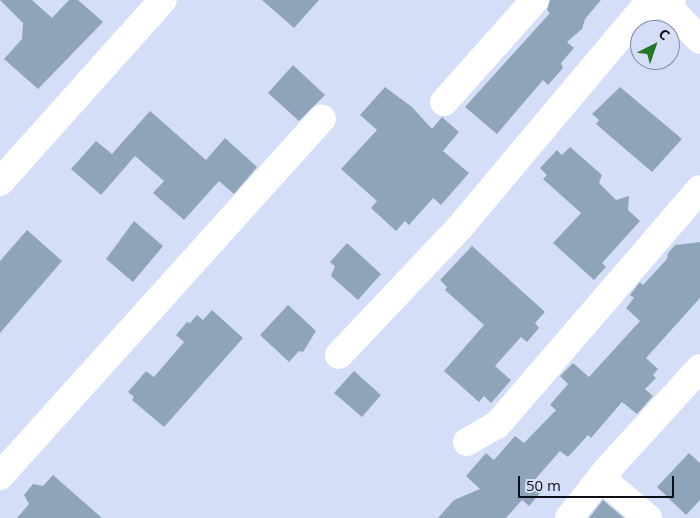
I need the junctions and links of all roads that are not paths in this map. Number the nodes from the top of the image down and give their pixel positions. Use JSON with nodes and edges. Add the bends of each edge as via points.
{"nodes":[{"id":1,"x":163,"y":0,"type":"edge"},
{"id":2,"x":535,"y":0,"type":"edge"},
{"id":3,"x":666,"y":1,"type":"edge"},
{"id":4,"x":700,"y":40,"type":"edge"},
{"id":5,"x":444,"y":102,"type":"dead end"},
{"id":6,"x":322,"y":119,"type":"dead end"},
{"id":7,"x":0,"y":182,"type":"edge"},
{"id":8,"x":700,"y":189,"type":"edge"},
{"id":9,"x":339,"y":355,"type":"dead end"},
{"id":10,"x":700,"y":368,"type":"edge"},
{"id":11,"x":467,"y":442,"type":"dead end"},
{"id":12,"x":0,"y":476,"type":"edge"},
{"id":13,"x":601,"y":478,"type":"junction"},
{"id":14,"x":569,"y":518,"type":"edge"},
{"id":15,"x":648,"y":518,"type":"edge"}],
"edges":[{"from":1,"to":7,"type":"street"},
{"from":2,"to":5,"type":"street"},
{"from":3,"to":4,"type":"street"},
{"from":3,"to":9,"type":"street","via":[[643,9],[460,227]]},
{"from":6,"to":12,"type":"street"},
{"from":8,"to":11,"type":"street","via":[[497,425]]},
{"from":10,"to":13,"type":"street"},
{"from":13,"to":14,"type":"street"},
{"from":13,"to":15,"type":"street"}]}
